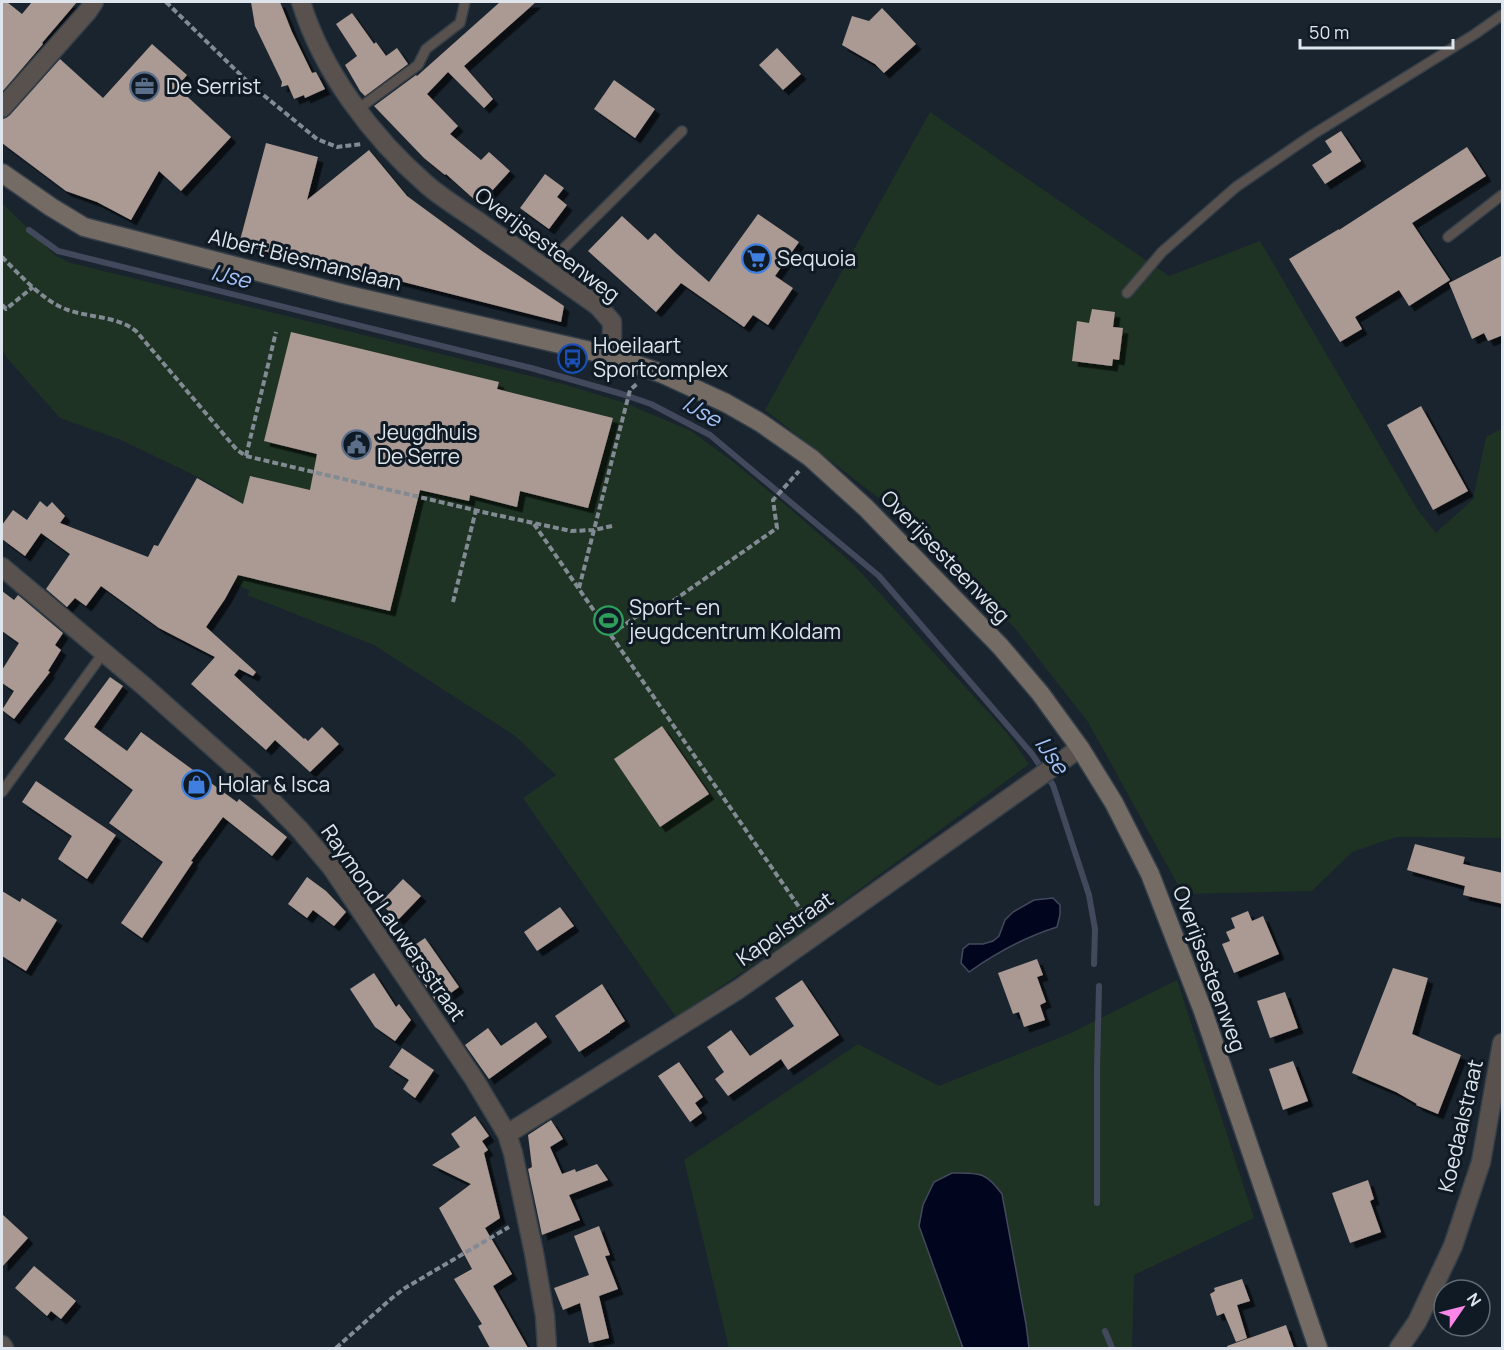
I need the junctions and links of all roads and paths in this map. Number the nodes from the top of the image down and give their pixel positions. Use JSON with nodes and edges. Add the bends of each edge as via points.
{"nodes":[{"id":1,"x":94,"y":2,"type":"edge"},
{"id":2,"x":166,"y":2,"type":"edge"},
{"id":3,"x":301,"y":2,"type":"edge"},
{"id":4,"x":465,"y":2,"type":"edge"},
{"id":5,"x":1503,"y":15,"type":"edge"},
{"id":6,"x":2,"y":108,"type":"edge"},
{"id":7,"x":358,"y":109,"type":"junction"},
{"id":8,"x":682,"y":131,"type":"dead end"},
{"id":9,"x":381,"y":141,"type":"junction"},
{"id":10,"x":2,"y":173,"type":"edge"},
{"id":11,"x":1503,"y":195,"type":"edge"},
{"id":12,"x":1448,"y":237,"type":"dead end"},
{"id":13,"x":2,"y":257,"type":"edge"},
{"id":14,"x":544,"y":268,"type":"junction"},
{"id":15,"x":33,"y":287,"type":"junction"},
{"id":16,"x":1127,"y":293,"type":"dead end"},
{"id":17,"x":2,"y":305,"type":"edge"},
{"id":18,"x":276,"y":332,"type":"dead end"},
{"id":19,"x":612,"y":356,"type":"junction"},
{"id":20,"x":630,"y":390,"type":"dead end"},
{"id":21,"x":246,"y":456,"type":"junction"},
{"id":22,"x":788,"y":483,"type":"dead end"},
{"id":23,"x":476,"y":510,"type":"junction"},
{"id":24,"x":534,"y":523,"type":"junction"},
{"id":25,"x":612,"y":526,"type":"dead end"},
{"id":26,"x":594,"y":530,"type":"junction"},
{"id":27,"x":2,"y":567,"type":"edge"},
{"id":28,"x":579,"y":588,"type":"junction"},
{"id":29,"x":453,"y":602,"type":"dead end"},
{"id":30,"x":611,"y":634,"type":"junction"},
{"id":31,"x":104,"y":652,"type":"junction"},
{"id":32,"x":1080,"y":748,"type":"junction"},
{"id":33,"x":2,"y":792,"type":"edge"},
{"id":34,"x":817,"y":934,"type":"junction"},
{"id":35,"x":1503,"y":1043,"type":"edge"},
{"id":36,"x":507,"y":1134,"type":"junction"},
{"id":37,"x":527,"y":1217,"type":"junction"},
{"id":38,"x":336,"y":1348,"type":"edge"},
{"id":39,"x":547,"y":1348,"type":"edge"},
{"id":40,"x":1318,"y":1348,"type":"edge"},
{"id":41,"x":1399,"y":1348,"type":"edge"}],
"edges":[{"from":1,"to":6,"type":"street"},
{"from":2,"to":9,"type":"path","via":[[249,84],[317,139],[337,147]]},
{"from":3,"to":7,"type":"street","name":"Overijsesteenweg","via":[[324,58]]},
{"from":4,"to":7,"type":"lane","via":[[460,22],[426,49],[418,65]]},
{"from":5,"to":16,"type":"lane","via":[[1236,187],[1162,252]]},
{"from":7,"to":9,"type":"street","name":"Overijsesteenweg"},
{"from":8,"to":14,"type":"lane"},
{"from":9,"to":14,"type":"street","name":"Overijsesteenweg","via":[[427,185]]},
{"from":10,"to":19,"type":"main road","name":"Albert Biesmanslaan","via":[[84,226],[344,294]]},
{"from":11,"to":12,"type":"lane"},
{"from":13,"to":15,"type":"path"},
{"from":14,"to":19,"type":"street","name":"Overijsesteenweg","via":[[598,306],[612,321]]},
{"from":15,"to":17,"type":"path","via":[[6,309]]},
{"from":15,"to":21,"type":"path","via":[[67,310],[120,322],[136,331]]},
{"from":18,"to":21,"type":"path"},
{"from":19,"to":32,"type":"main road","name":"Overijsesteenweg","via":[[726,403],[811,458],[866,508],[1000,646]]},
{"from":20,"to":26,"type":"path"},
{"from":21,"to":23,"type":"path"},
{"from":22,"to":30,"type":"path","via":[[773,500],[777,528],[660,610],[640,614]]},
{"from":23,"to":24,"type":"path"},
{"from":23,"to":29,"type":"path"},
{"from":24,"to":26,"type":"path","via":[[571,531]]},
{"from":24,"to":28,"type":"path"},
{"from":25,"to":26,"type":"path"},
{"from":26,"to":28,"type":"path"},
{"from":27,"to":31,"type":"street","name":"Raymond Lauwersstraat"},
{"from":28,"to":30,"type":"path"},
{"from":30,"to":34,"type":"path"},
{"from":31,"to":33,"type":"lane"},
{"from":31,"to":36,"type":"street","name":"Raymond Lauwersstraat","via":[[263,792],[332,868]]},
{"from":32,"to":34,"type":"street","name":"Kapelstraat"},
{"from":32,"to":40,"type":"main road","name":"Overijsesteenweg","via":[[1114,803],[1150,874],[1203,1011]]},
{"from":34,"to":36,"type":"street","name":"Kapelstraat","via":[[739,988]]},
{"from":35,"to":41,"type":"street","name":"Koedaalstraat","via":[[1481,1162],[1453,1246],[1417,1322]]},
{"from":36,"to":37,"type":"street","name":"Raymond Lauwersstraat"},
{"from":37,"to":38,"type":"path","via":[[405,1288]]},
{"from":37,"to":39,"type":"street","name":"Raymond Lauwersstraat"}]}
